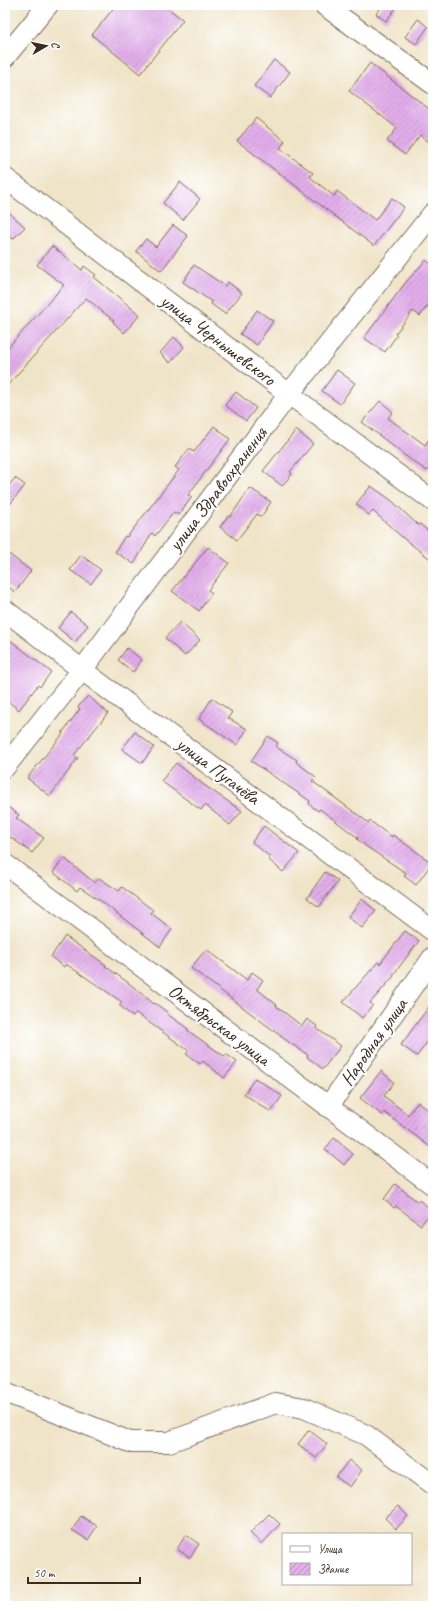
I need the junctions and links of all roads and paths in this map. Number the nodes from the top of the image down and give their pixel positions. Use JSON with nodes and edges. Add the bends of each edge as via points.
{"nodes":[{"id":1,"x":48,"y":5,"type":"edge"},
{"id":2,"x":324,"y":5,"type":"edge"},
{"id":3,"x":5,"y":57,"type":"edge"},
{"id":4,"x":433,"y":84,"type":"edge"},
{"id":5,"x":5,"y":178,"type":"edge"},
{"id":6,"x":433,"y":213,"type":"edge"},
{"id":7,"x":289,"y":394,"type":"junction"},
{"id":8,"x":433,"y":501,"type":"edge"},
{"id":9,"x":5,"y":610,"type":"edge"},
{"id":10,"x":82,"y":670,"type":"junction"},
{"id":11,"x":5,"y":767,"type":"edge"},
{"id":12,"x":5,"y":864,"type":"edge"},
{"id":13,"x":433,"y":931,"type":"edge"},
{"id":14,"x":433,"y":957,"type":"edge"},
{"id":15,"x":328,"y":1107,"type":"junction"},
{"id":16,"x":433,"y":1185,"type":"edge"},
{"id":17,"x":5,"y":1392,"type":"edge"},
{"id":18,"x":433,"y":1485,"type":"edge"}],
"edges":[{"from":1,"to":3,"type":"street"},
{"from":2,"to":4,"type":"street"},
{"from":5,"to":7,"type":"street","name":"улица Чернышевского"},
{"from":6,"to":7,"type":"street","name":"улица Здравоохранения"},
{"from":7,"to":8,"type":"street","name":"улица Чернышевского"},
{"from":7,"to":10,"type":"street","name":"улица Здравоохранения"},
{"from":9,"to":10,"type":"street","name":"улица Пугачёва"},
{"from":10,"to":11,"type":"street","name":"улица Здравоохранения"},
{"from":10,"to":13,"type":"street","name":"улица Пугачёва"},
{"from":12,"to":15,"type":"street","name":"Октябрьская улица"},
{"from":14,"to":15,"type":"street","name":"Народная улица"},
{"from":15,"to":16,"type":"street","name":"Октябрьская улица"},
{"from":17,"to":18,"type":"street","via":[[130,1442],[168,1442],[276,1403],[304,1408],[366,1435]]}]}
